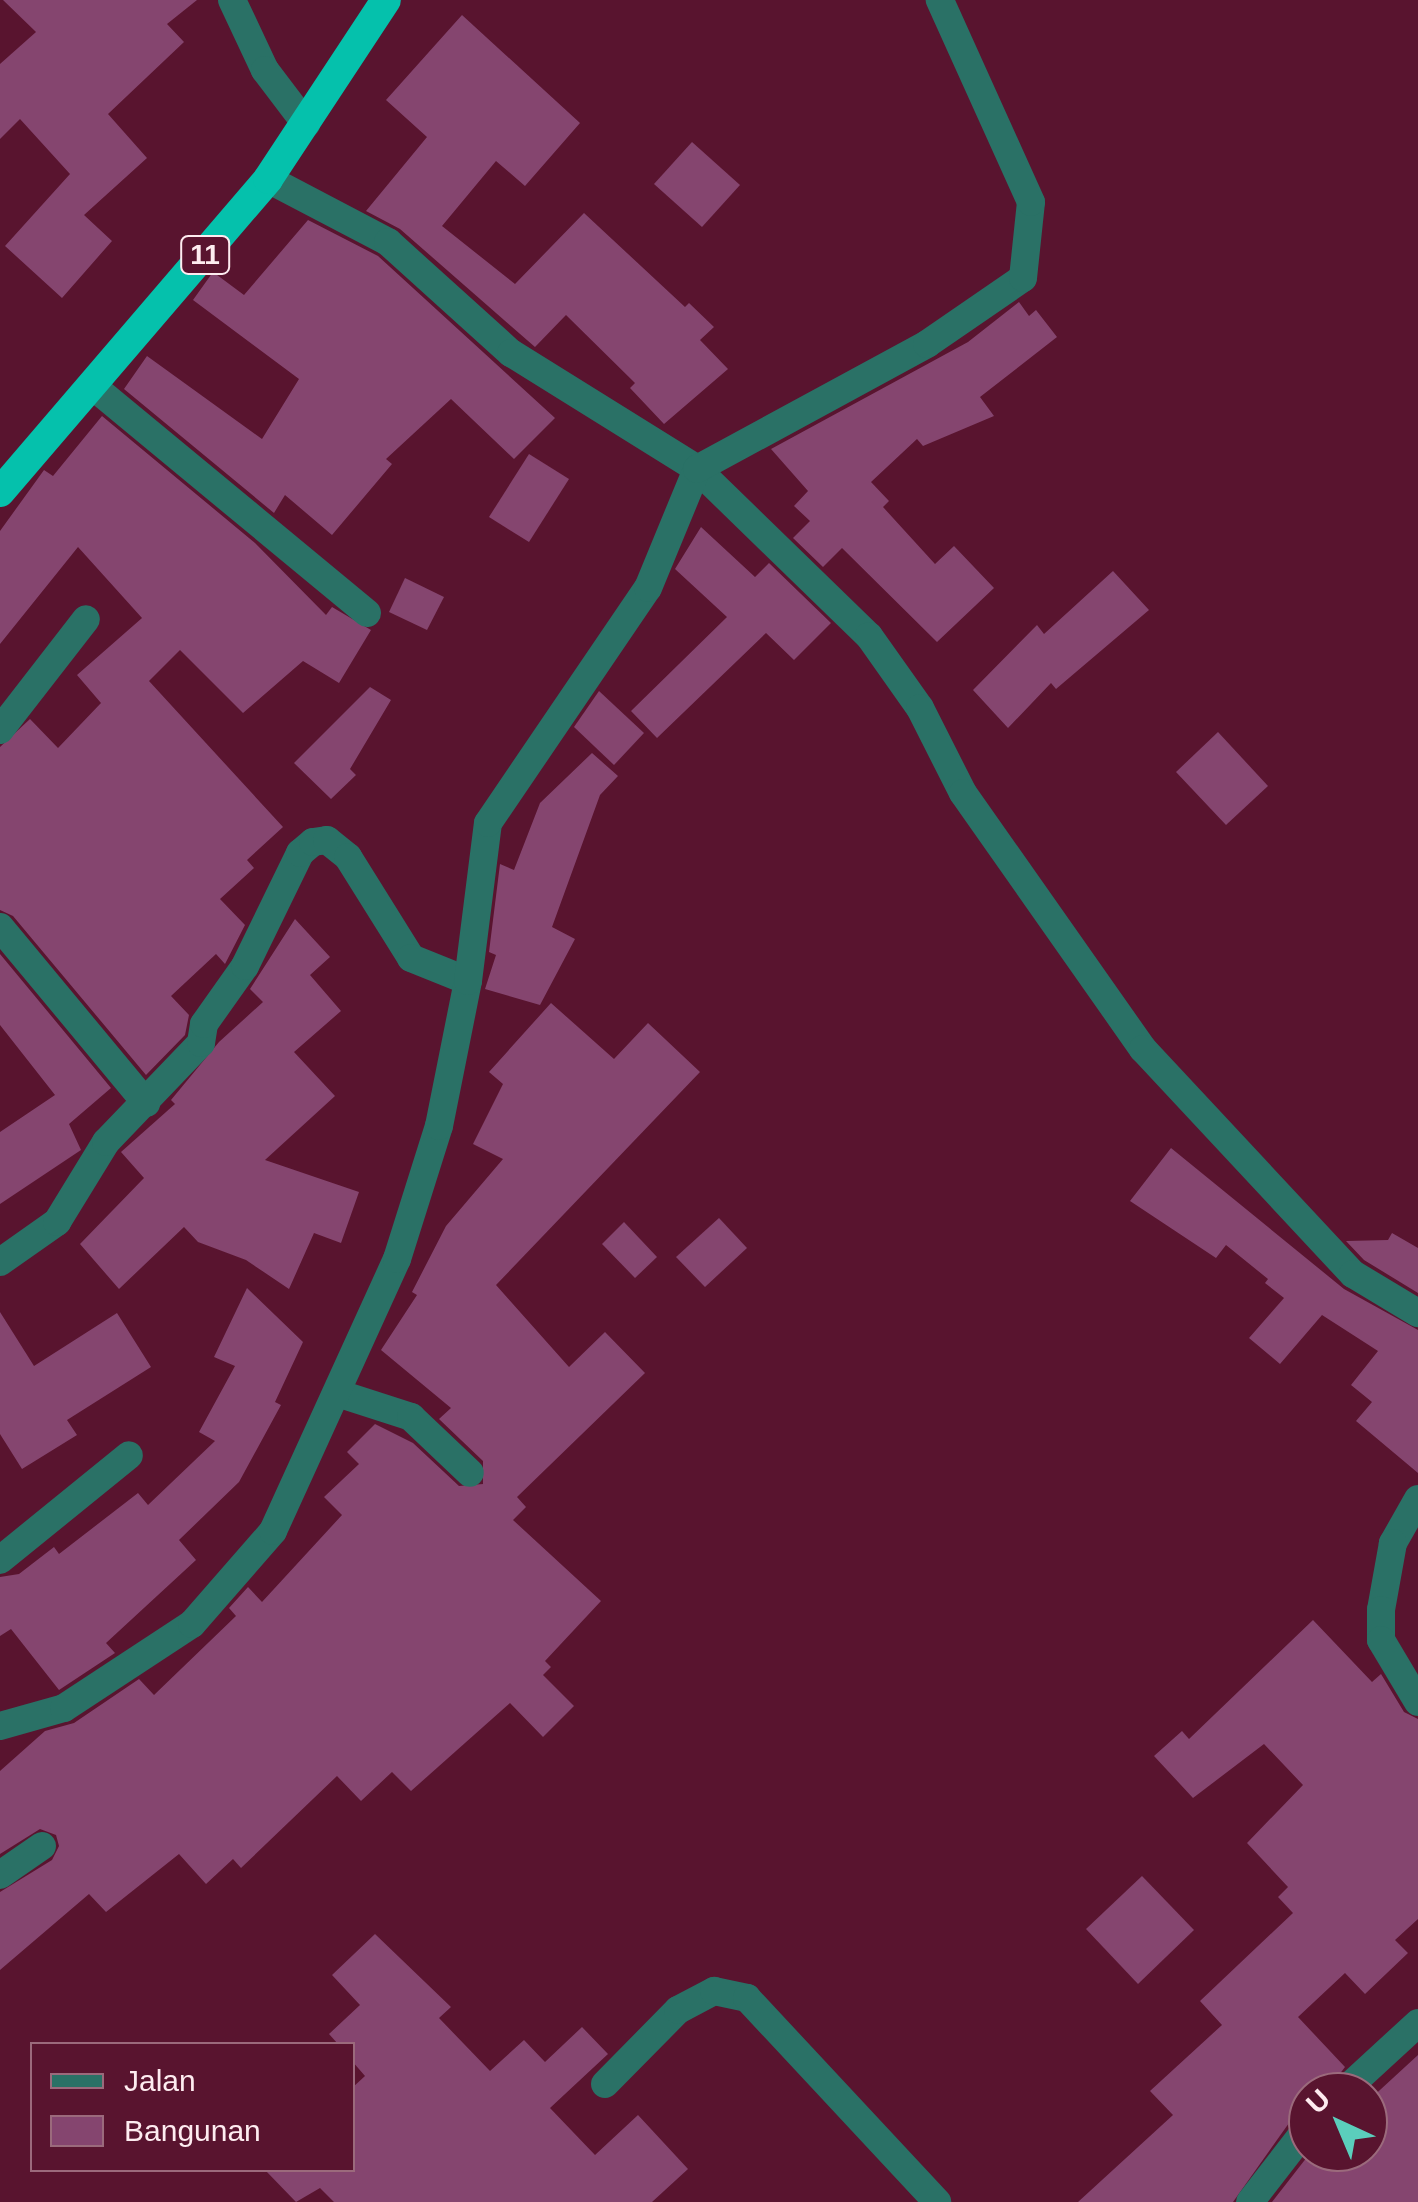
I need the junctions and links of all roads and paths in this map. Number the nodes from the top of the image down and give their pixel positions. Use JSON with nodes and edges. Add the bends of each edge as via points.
{"nodes":[{"id":1,"x":232,"y":0,"type":"edge"},
{"id":2,"x":386,"y":0,"type":"edge"},
{"id":3,"x":940,"y":0,"type":"edge"},
{"id":4,"x":306,"y":124,"type":"junction"},
{"id":5,"x":268,"y":179,"type":"junction"},
{"id":6,"x":94,"y":388,"type":"junction"},
{"id":7,"x":697,"y":469,"type":"junction"},
{"id":8,"x":0,"y":492,"type":"edge"},
{"id":9,"x":367,"y":613,"type":"dead end"},
{"id":10,"x":86,"y":618,"type":"dead end"},
{"id":11,"x":0,"y":730,"type":"edge"},
{"id":12,"x":0,"y":927,"type":"edge"},
{"id":13,"x":468,"y":981,"type":"junction"},
{"id":14,"x":146,"y":1103,"type":"junction"},
{"id":15,"x":0,"y":1262,"type":"edge"},
{"id":16,"x":1418,"y":1312,"type":"edge"},
{"id":17,"x":340,"y":1394,"type":"junction"},
{"id":18,"x":129,"y":1455,"type":"dead end"},
{"id":19,"x":470,"y":1473,"type":"dead end"},
{"id":20,"x":1418,"y":1499,"type":"edge"},
{"id":21,"x":0,"y":1560,"type":"edge"},
{"id":22,"x":1418,"y":1702,"type":"edge"},
{"id":23,"x":0,"y":1726,"type":"edge"},
{"id":24,"x":42,"y":1846,"type":"dead end"},
{"id":25,"x":0,"y":1876,"type":"edge"},
{"id":26,"x":1418,"y":2023,"type":"edge"},
{"id":27,"x":1365,"y":2072,"type":"edge"},
{"id":28,"x":605,"y":2084,"type":"dead end"},
{"id":29,"x":1288,"y":2153,"type":"edge"},
{"id":30,"x":937,"y":2202,"type":"edge"},
{"id":31,"x":1250,"y":2202,"type":"edge"}],
"edges":[{"from":1,"to":4,"type":"street","via":[[265,70]]},
{"from":2,"to":4,"type":"highway","number":"11"},
{"from":3,"to":7,"type":"street","via":[[1032,202],[1023,278],[928,344]]},
{"from":4,"to":5,"type":"highway","number":"11"},
{"from":5,"to":6,"type":"highway","number":"11"},
{"from":5,"to":7,"type":"street","via":[[388,242],[512,354]]},
{"from":6,"to":8,"type":"highway","number":"11"},
{"from":6,"to":9,"type":"street"},
{"from":7,"to":13,"type":"street","via":[[648,588],[488,823]]},
{"from":7,"to":16,"type":"street","via":[[869,636],[920,708],[962,794],[1143,1049],[1354,1274]]},
{"from":10,"to":11,"type":"street"},
{"from":12,"to":14,"type":"street"},
{"from":13,"to":14,"type":"street","via":[[411,958],[348,857],[328,840],[313,842],[300,853],[245,966],[204,1024],[201,1044]]},
{"from":13,"to":17,"type":"street","via":[[439,1126],[397,1259]]},
{"from":14,"to":15,"type":"street","via":[[106,1142],[57,1222]]},
{"from":17,"to":19,"type":"street","via":[[411,1417]]},
{"from":17,"to":23,"type":"street","via":[[274,1531],[192,1624],[64,1708]]},
{"from":18,"to":21,"type":"street"},
{"from":20,"to":22,"type":"street","via":[[1393,1543],[1381,1625],[1394,1669]]},
{"from":24,"to":25,"type":"street"},
{"from":26,"to":27,"type":"street"},
{"from":28,"to":30,"type":"street","via":[[678,2010],[714,1991],[747,1998]]},
{"from":29,"to":31,"type":"street"}]}
